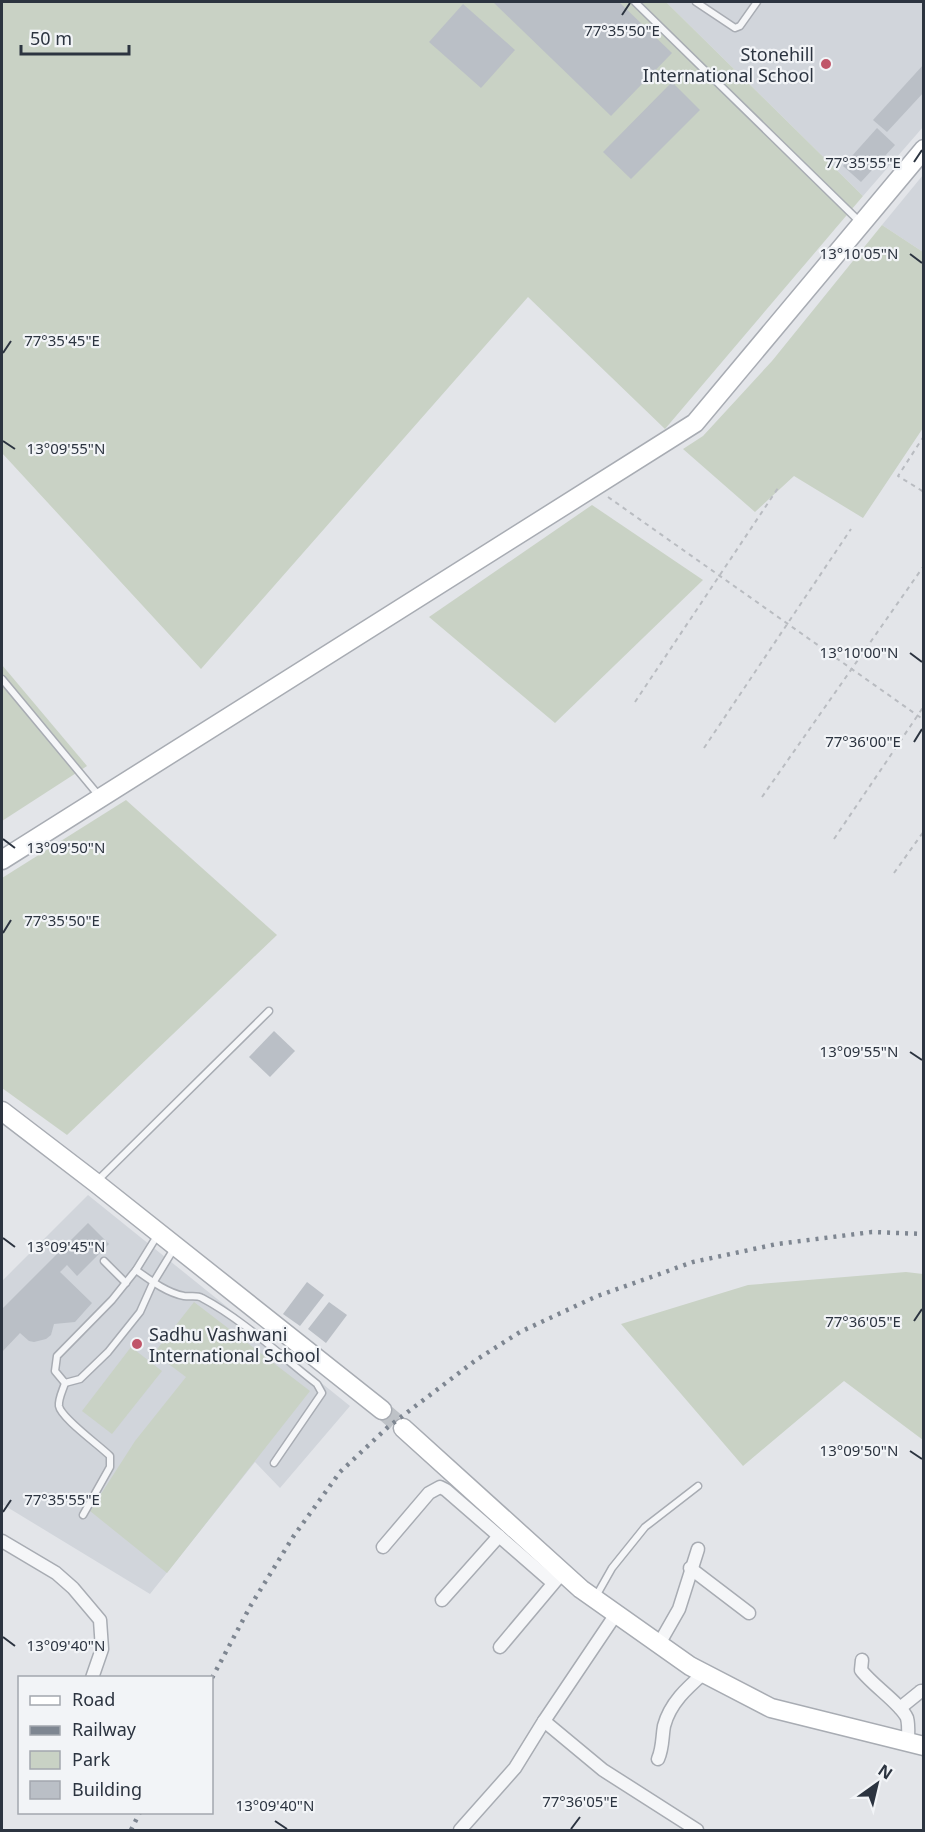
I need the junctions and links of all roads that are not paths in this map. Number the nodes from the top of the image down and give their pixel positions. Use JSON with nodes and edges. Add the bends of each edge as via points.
{"nodes":[{"id":1,"x":635,"y":2,"type":"edge"},
{"id":2,"x":696,"y":2,"type":"edge"},
{"id":3,"x":757,"y":2,"type":"edge"},
{"id":4,"x":924,"y":149,"type":"edge"},
{"id":5,"x":861,"y":224,"type":"junction"},
{"id":6,"x":2,"y":679,"type":"edge"},
{"id":7,"x":100,"y":797,"type":"junction"},
{"id":8,"x":2,"y":860,"type":"edge"},
{"id":9,"x":269,"y":1011,"type":"dead end"},
{"id":10,"x":2,"y":1111,"type":"edge"},
{"id":11,"x":96,"y":1183,"type":"junction"},
{"id":12,"x":159,"y":1233,"type":"junction"},
{"id":13,"x":176,"y":1246,"type":"junction"},
{"id":14,"x":104,"y":1262,"type":"dead end"},
{"id":15,"x":136,"y":1270,"type":"junction"},
{"id":16,"x":126,"y":1283,"type":"junction"},
{"id":17,"x":153,"y":1283,"type":"junction"},
{"id":18,"x":65,"y":1383,"type":"junction"},
{"id":19,"x":382,"y":1410,"type":"tunnel mouth"},
{"id":20,"x":403,"y":1428,"type":"tunnel mouth"},
{"id":21,"x":274,"y":1462,"type":"dead end"},
{"id":22,"x":698,"y":1486,"type":"dead end"},
{"id":23,"x":83,"y":1515,"type":"dead end"},
{"id":24,"x":499,"y":1536,"type":"junction"},
{"id":25,"x":2,"y":1541,"type":"edge"},
{"id":26,"x":383,"y":1547,"type":"dead end"},
{"id":27,"x":698,"y":1549,"type":"dead end"},
{"id":28,"x":690,"y":1568,"type":"junction"},
{"id":29,"x":558,"y":1578,"type":"junction"},
{"id":30,"x":595,"y":1599,"type":"junction"},
{"id":31,"x":442,"y":1600,"type":"dead end"},
{"id":32,"x":749,"y":1613,"type":"dead end"},
{"id":33,"x":616,"y":1614,"type":"junction"},
{"id":34,"x":659,"y":1644,"type":"junction"},
{"id":35,"x":500,"y":1647,"type":"dead end"},
{"id":36,"x":862,"y":1660,"type":"dead end"},
{"id":37,"x":704,"y":1673,"type":"junction"},
{"id":38,"x":92,"y":1676,"type":"edge"},
{"id":39,"x":921,"y":1691,"type":"dead end"},
{"id":40,"x":900,"y":1708,"type":"junction"},
{"id":41,"x":544,"y":1721,"type":"junction"},
{"id":42,"x":916,"y":1744,"type":"edge"},
{"id":43,"x":658,"y":1759,"type":"dead end"},
{"id":44,"x":460,"y":1830,"type":"edge"},
{"id":45,"x":697,"y":1830,"type":"edge"}],
"edges":[{"from":1,"to":5,"type":"lane"},
{"from":2,"to":3,"type":"lane","via":[[735,28]]},
{"from":4,"to":5,"type":"main road"},
{"from":5,"to":7,"type":"main road","via":[[695,423]]},
{"from":6,"to":7,"type":"lane"},
{"from":7,"to":8,"type":"main road"},
{"from":9,"to":11,"type":"lane"},
{"from":10,"to":11,"type":"main road"},
{"from":11,"to":12,"type":"main road"},
{"from":12,"to":13,"type":"main road"},
{"from":12,"to":15,"type":"lane"},
{"from":13,"to":17,"type":"lane"},
{"from":13,"to":19,"type":"main road"},
{"from":14,"to":16,"type":"lane"},
{"from":15,"to":16,"type":"lane"},
{"from":15,"to":17,"type":"lane"},
{"from":16,"to":18,"type":"lane","via":[[57,1356],[55,1371]]},
{"from":17,"to":18,"type":"lane","via":[[140,1312],[108,1352],[80,1379]]},
{"from":17,"to":21,"type":"lane","via":[[183,1296],[200,1296],[317,1384],[322,1393]]},
{"from":18,"to":23,"type":"lane","via":[[59,1408],[64,1417],[110,1456],[110,1467]]},
{"from":20,"to":29,"type":"main road"},
{"from":22,"to":30,"type":"lane","via":[[645,1527],[612,1568]]},
{"from":24,"to":26,"type":"street","via":[[440,1487],[429,1493]]},
{"from":24,"to":29,"type":"street"},
{"from":24,"to":31,"type":"street"},
{"from":25,"to":38,"type":"street","via":[[56,1572],[100,1620],[102,1649]]},
{"from":27,"to":28,"type":"street"},
{"from":28,"to":32,"type":"street"},
{"from":28,"to":34,"type":"street","via":[[679,1609]]},
{"from":29,"to":30,"type":"main road"},
{"from":29,"to":35,"type":"street"},
{"from":30,"to":33,"type":"main road"},
{"from":33,"to":34,"type":"main road"},
{"from":33,"to":41,"type":"street"},
{"from":34,"to":37,"type":"main road"},
{"from":36,"to":40,"type":"street","via":[[861,1670],[870,1682]]},
{"from":37,"to":42,"type":"main road","via":[[771,1708]]},
{"from":37,"to":43,"type":"street","via":[[685,1690],[667,1716]]},
{"from":39,"to":40,"type":"street"},
{"from":40,"to":42,"type":"street"},
{"from":41,"to":44,"type":"street","via":[[515,1768]]},
{"from":41,"to":45,"type":"street","via":[[603,1770]]}]}
